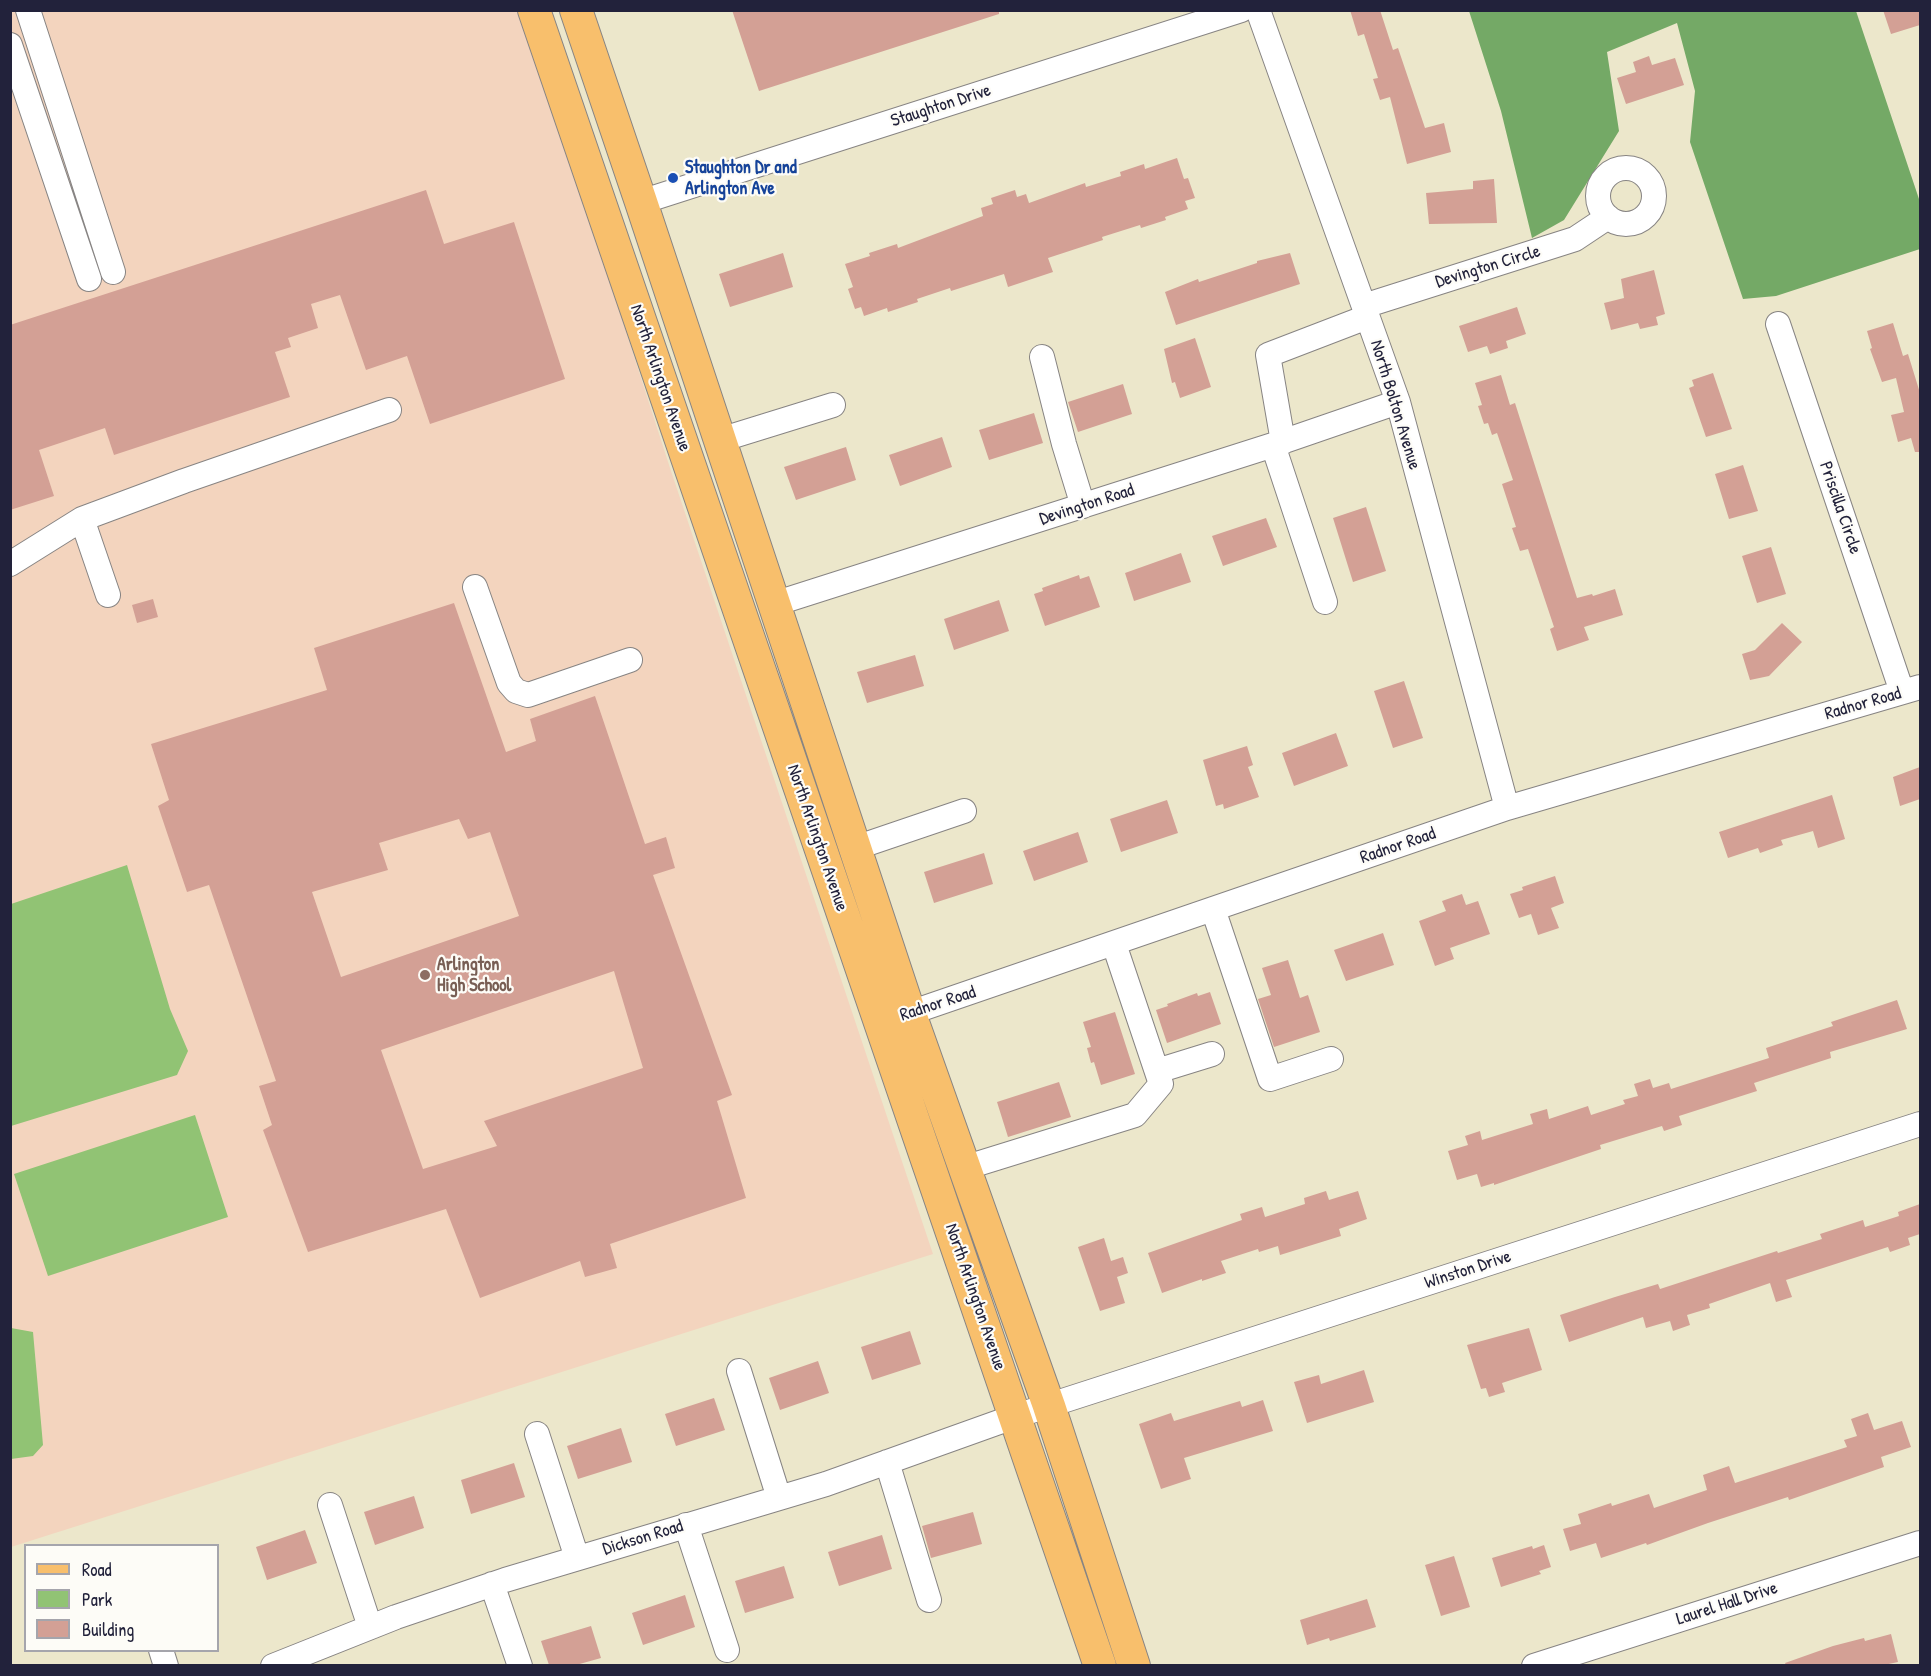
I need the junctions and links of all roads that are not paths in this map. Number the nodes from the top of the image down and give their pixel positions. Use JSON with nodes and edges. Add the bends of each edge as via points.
{"nodes":[{"id":1,"x":28,"y":10,"type":"edge"},
{"id":2,"x":534,"y":10,"type":"edge"},
{"id":3,"x":576,"y":10,"type":"edge"},
{"id":4,"x":1241,"y":10,"type":"edge"},
{"id":5,"x":1258,"y":10,"type":"edge"},
{"id":6,"x":10,"y":45,"type":"edge"},
{"id":7,"x":641,"y":202,"type":"junction"},
{"id":8,"x":1608,"y":218,"type":"dead end"},
{"id":9,"x":113,"y":272,"type":"dead end"},
{"id":10,"x":89,"y":279,"type":"dead end"},
{"id":11,"x":1366,"y":312,"type":"junction"},
{"id":12,"x":1778,"y":324,"type":"dead end"},
{"id":13,"x":1042,"y":357,"type":"dead end"},
{"id":14,"x":1398,"y":402,"type":"junction"},
{"id":15,"x":833,"y":405,"type":"dead end"},
{"id":16,"x":389,"y":410,"type":"dead end"},
{"id":17,"x":720,"y":440,"type":"junction"},
{"id":18,"x":1278,"y":444,"type":"junction"},
{"id":19,"x":1083,"y":506,"type":"junction"},
{"id":20,"x":82,"y":519,"type":"junction"},
{"id":21,"x":10,"y":564,"type":"edge"},
{"id":22,"x":475,"y":586,"type":"dead end"},
{"id":23,"x":108,"y":595,"type":"dead end"},
{"id":24,"x":1325,"y":602,"type":"dead end"},
{"id":25,"x":774,"y":604,"type":"junction"},
{"id":26,"x":630,"y":660,"type":"dead end"},
{"id":27,"x":1911,"y":690,"type":"edge"},
{"id":28,"x":1507,"y":808,"type":"junction"},
{"id":29,"x":964,"y":811,"type":"dead end"},
{"id":30,"x":855,"y":848,"type":"junction"},
{"id":31,"x":1213,"y":909,"type":"junction"},
{"id":32,"x":1113,"y":944,"type":"junction"},
{"id":33,"x":896,"y":1018,"type":"junction"},
{"id":34,"x":1212,"y":1054,"type":"dead end"},
{"id":35,"x":1331,"y":1059,"type":"dead end"},
{"id":36,"x":1157,"y":1071,"type":"junction"},
{"id":37,"x":1920,"y":1124,"type":"edge"},
{"id":38,"x":964,"y":1168,"type":"junction"},
{"id":39,"x":739,"y":1371,"type":"dead end"},
{"id":40,"x":1049,"y":1406,"type":"junction"},
{"id":41,"x":1016,"y":1416,"type":"junction"},
{"id":42,"x":537,"y":1434,"type":"dead end"},
{"id":43,"x":887,"y":1462,"type":"junction"},
{"id":44,"x":779,"y":1498,"type":"junction"},
{"id":45,"x":330,"y":1505,"type":"dead end"},
{"id":46,"x":686,"y":1525,"type":"junction"},
{"id":47,"x":1920,"y":1543,"type":"edge"},
{"id":48,"x":577,"y":1558,"type":"junction"},
{"id":49,"x":492,"y":1584,"type":"junction"},
{"id":50,"x":929,"y":1600,"type":"dead end"},
{"id":51,"x":370,"y":1627,"type":"junction"},
{"id":52,"x":727,"y":1650,"type":"dead end"},
{"id":53,"x":297,"y":1661,"type":"edge"},
{"id":54,"x":273,"y":1665,"type":"edge"},
{"id":55,"x":520,"y":1665,"type":"edge"},
{"id":56,"x":1100,"y":1665,"type":"edge"},
{"id":57,"x":1134,"y":1665,"type":"edge"},
{"id":58,"x":1534,"y":1665,"type":"edge"}],
"edges":[{"from":1,"to":9,"type":"street"},
{"from":2,"to":33,"type":"main road","name":"North Arlington Avenue"},
{"from":3,"to":7,"type":"main road","name":"North Arlington Avenue"},
{"from":4,"to":7,"type":"street","name":"Staughton Drive"},
{"from":5,"to":11,"type":"street","name":"North Bolton Avenue"},
{"from":6,"to":10,"type":"street"},
{"from":7,"to":17,"type":"main road","name":"North Arlington Avenue"},
{"from":8,"to":11,"type":"street","name":"Devington Circle","via":[[1575,239]]},
{"from":11,"to":14,"type":"street","name":"North Bolton Avenue"},
{"from":11,"to":18,"type":"street","name":"Devington Circle","via":[[1324,336],[1268,355]]},
{"from":12,"to":27,"type":"street","name":"Priscilla Circle"},
{"from":13,"to":19,"type":"street"},
{"from":14,"to":18,"type":"street","name":"Devington Road"},
{"from":14,"to":28,"type":"street","name":"North Bolton Avenue"},
{"from":15,"to":17,"type":"street"},
{"from":16,"to":20,"type":"street"},
{"from":17,"to":25,"type":"main road","name":"North Arlington Avenue"},
{"from":18,"to":19,"type":"street","name":"Devington Road"},
{"from":18,"to":24,"type":"street"},
{"from":19,"to":25,"type":"street","name":"Devington Road"},
{"from":20,"to":21,"type":"street"},
{"from":20,"to":23,"type":"street"},
{"from":22,"to":26,"type":"street","via":[[509,682],[516,691],[528,695]]},
{"from":25,"to":30,"type":"main road","name":"North Arlington Avenue"},
{"from":27,"to":28,"type":"street","name":"Radnor Road"},
{"from":28,"to":31,"type":"street","name":"Radnor Road"},
{"from":29,"to":30,"type":"street"},
{"from":30,"to":33,"type":"main road","name":"North Arlington Avenue"},
{"from":31,"to":32,"type":"street","name":"Radnor Road"},
{"from":31,"to":35,"type":"street","via":[[1270,1079]]},
{"from":32,"to":33,"type":"street","name":"Radnor Road"},
{"from":32,"to":36,"type":"street"},
{"from":33,"to":38,"type":"main road","name":"North Arlington Avenue"},
{"from":33,"to":41,"type":"main road","name":"North Arlington Avenue"},
{"from":34,"to":36,"type":"street"},
{"from":36,"to":38,"type":"street","via":[[1161,1084],[1135,1115]]},
{"from":37,"to":40,"type":"street","name":"Winston Drive"},
{"from":38,"to":40,"type":"main road","name":"North Arlington Avenue"},
{"from":39,"to":44,"type":"street"},
{"from":40,"to":41,"type":"street","name":"Winston Drive"},
{"from":40,"to":57,"type":"main road","name":"North Arlington Avenue"},
{"from":41,"to":43,"type":"street","name":"Dickson Road"},
{"from":41,"to":56,"type":"main road","name":"North Arlington Avenue"},
{"from":42,"to":48,"type":"street"},
{"from":43,"to":44,"type":"street","name":"Dickson Road"},
{"from":43,"to":50,"type":"street"},
{"from":44,"to":46,"type":"street","name":"Dickson Road"},
{"from":45,"to":51,"type":"street"},
{"from":46,"to":48,"type":"street","name":"Dickson Road"},
{"from":46,"to":52,"type":"street"},
{"from":47,"to":58,"type":"street","name":"Laurel Hall Drive"},
{"from":48,"to":49,"type":"street","name":"Dickson Road"},
{"from":49,"to":51,"type":"street","name":"Dickson Road"},
{"from":49,"to":55,"type":"street"},
{"from":51,"to":53,"type":"street","name":"Dickson Road"},
{"from":53,"to":54,"type":"street","name":"Dickson Road"}]}
